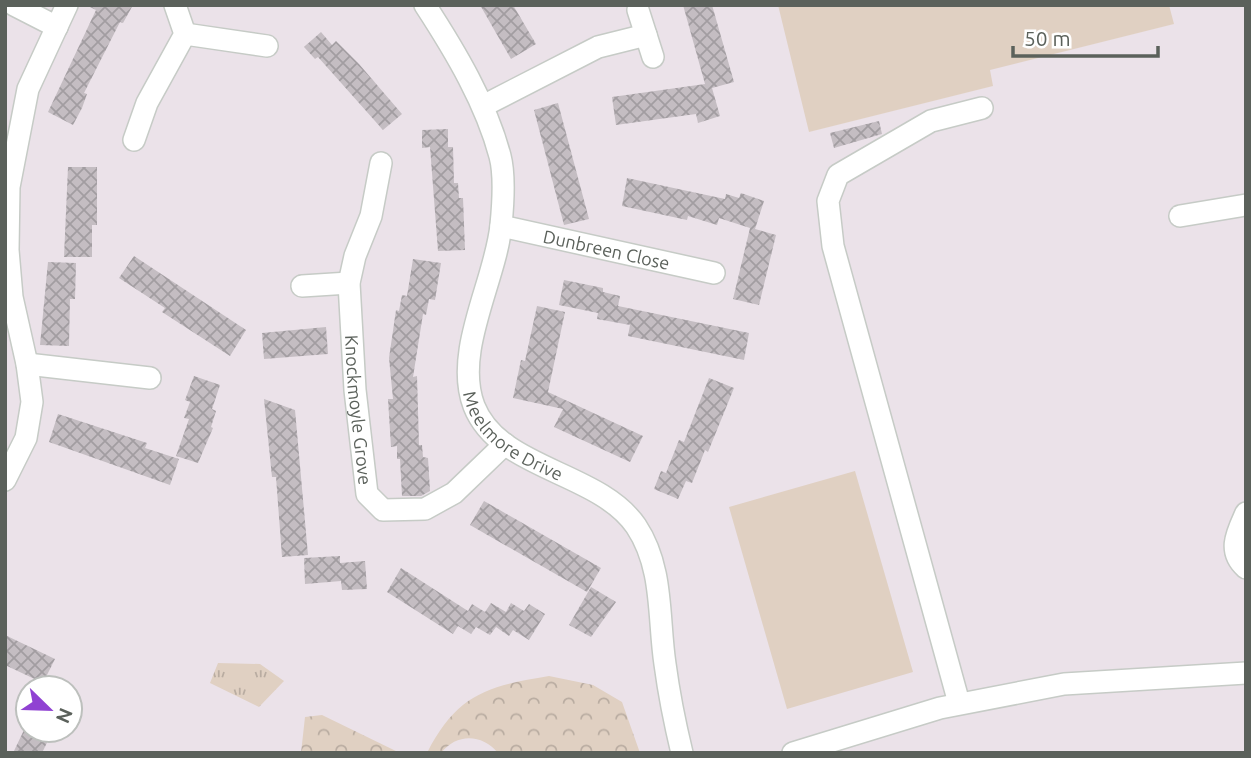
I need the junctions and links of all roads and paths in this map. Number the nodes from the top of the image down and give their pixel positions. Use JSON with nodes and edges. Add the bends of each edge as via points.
{"nodes":[{"id":1,"x":14,"y":5,"type":"edge"},
{"id":2,"x":67,"y":5,"type":"edge"},
{"id":3,"x":175,"y":5,"type":"edge"},
{"id":4,"x":425,"y":5,"type":"edge"},
{"id":5,"x":638,"y":10,"type":"dead end"},
{"id":6,"x":57,"y":27,"type":"junction"},
{"id":7,"x":185,"y":34,"type":"junction"},
{"id":8,"x":646,"y":35,"type":"junction"},
{"id":9,"x":267,"y":46,"type":"dead end"},
{"id":10,"x":653,"y":57,"type":"dead end"},
{"id":11,"x":483,"y":106,"type":"junction"},
{"id":12,"x":982,"y":108,"type":"dead end"},
{"id":13,"x":134,"y":141,"type":"dead end"},
{"id":14,"x":382,"y":163,"type":"dead end"},
{"id":15,"x":1246,"y":205,"type":"edge"},
{"id":16,"x":1180,"y":216,"type":"dead end"},
{"id":17,"x":501,"y":226,"type":"junction"},
{"id":18,"x":7,"y":250,"type":"edge"},
{"id":19,"x":714,"y":273,"type":"dead end"},
{"id":20,"x":349,"y":282,"type":"junction"},
{"id":21,"x":302,"y":286,"type":"dead end"},
{"id":22,"x":27,"y":364,"type":"junction"},
{"id":23,"x":150,"y":377,"type":"dead end"},
{"id":24,"x":505,"y":444,"type":"junction"},
{"id":25,"x":5,"y":480,"type":"edge"},
{"id":26,"x":1246,"y":513,"type":"edge"},
{"id":27,"x":1246,"y":568,"type":"edge"},
{"id":28,"x":1246,"y":673,"type":"edge"},
{"id":29,"x":949,"y":706,"type":"junction"},
{"id":30,"x":682,"y":753,"type":"edge"},
{"id":31,"x":793,"y":753,"type":"edge"}],
"edges":[{"from":1,"to":6,"type":"street"},
{"from":2,"to":6,"type":"street"},
{"from":3,"to":7,"type":"street"},
{"from":4,"to":11,"type":"street","name":"Meelmore Drive"},
{"from":5,"to":8,"type":"street"},
{"from":6,"to":18,"type":"street","via":[[28,89],[9,187]]},
{"from":7,"to":9,"type":"street"},
{"from":7,"to":13,"type":"street","via":[[148,103]]},
{"from":8,"to":10,"type":"street"},
{"from":8,"to":11,"type":"street","via":[[598,47]]},
{"from":11,"to":17,"type":"street","name":"Meelmore Drive","via":[[501,159]]},
{"from":12,"to":29,"type":"street","via":[[931,121],[881,148],[838,175],[828,201],[834,246]]},
{"from":14,"to":20,"type":"street","name":"Knockmoyle Grove","via":[[372,216]]},
{"from":15,"to":16,"type":"street"},
{"from":17,"to":19,"type":"street","name":"Dunbreen Close"},
{"from":17,"to":24,"type":"street","name":"Meelmore Drive","via":[[472,341],[469,381],[486,428]]},
{"from":18,"to":22,"type":"street"},
{"from":20,"to":21,"type":"street"},
{"from":20,"to":24,"type":"street","name":"Knockmoyle Grove","via":[[367,494],[383,510],[425,509],[454,493]]},
{"from":22,"to":23,"type":"street"},
{"from":22,"to":25,"type":"street","via":[[32,402],[26,438]]},
{"from":24,"to":30,"type":"street","name":"Meelmore Drive","via":[[609,500],[637,527],[648,546]]},
{"from":26,"to":27,"type":"street","via":[[1234,553]]},
{"from":28,"to":29,"type":"street","via":[[1064,684]]},
{"from":29,"to":31,"type":"street"}]}
